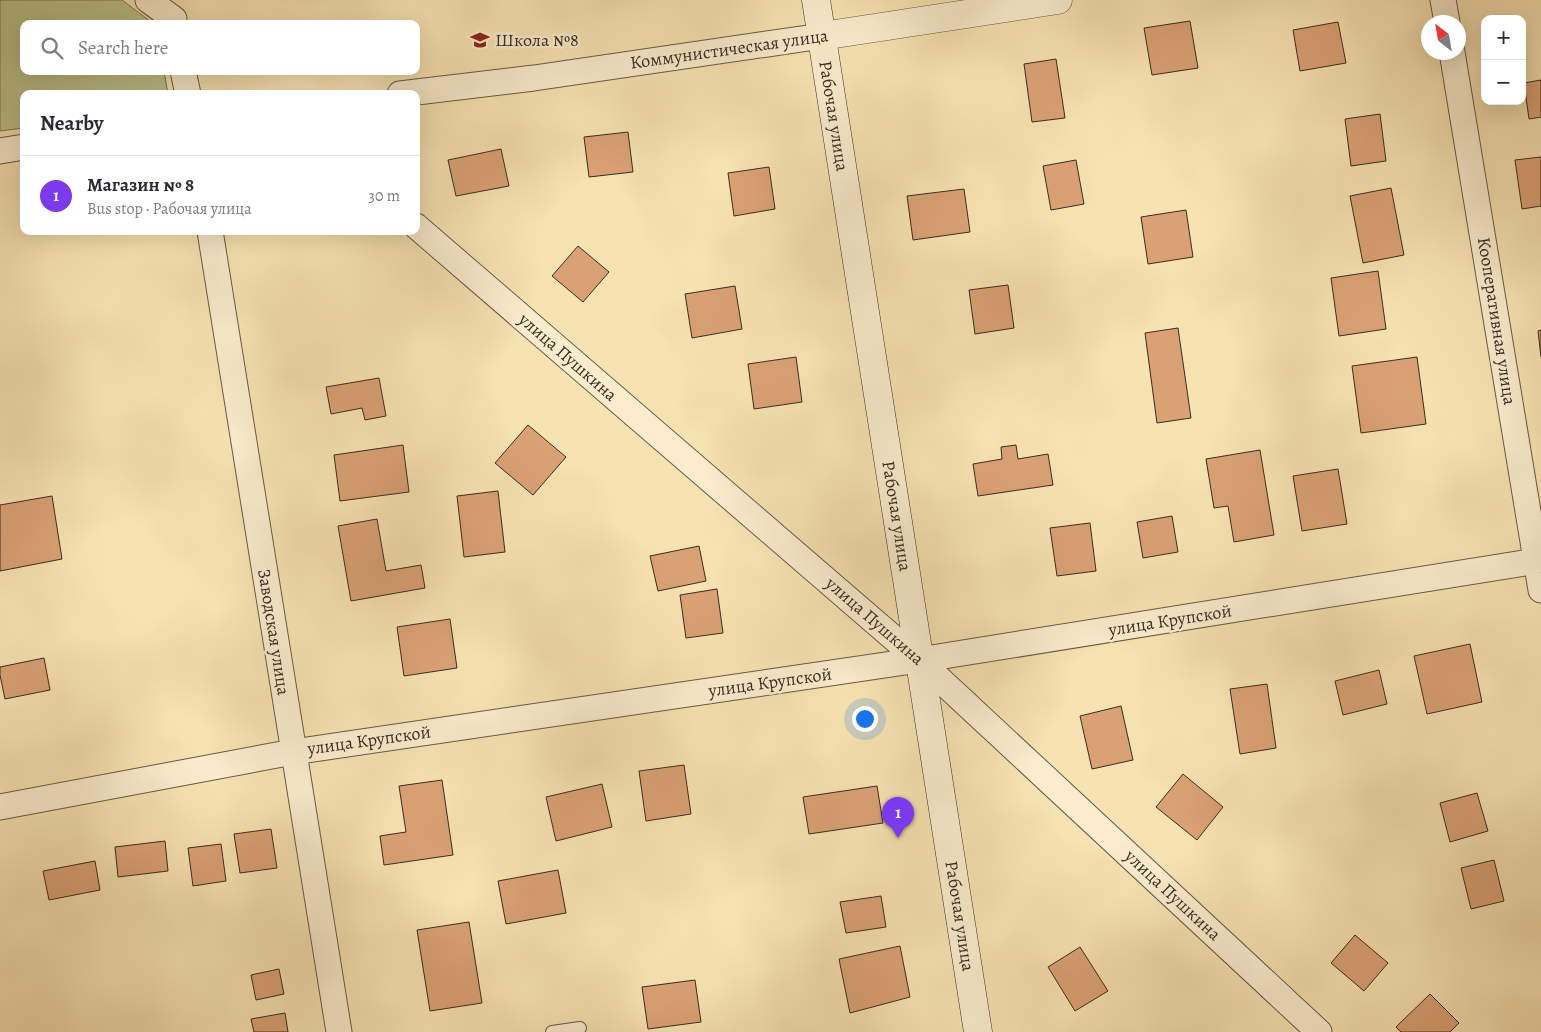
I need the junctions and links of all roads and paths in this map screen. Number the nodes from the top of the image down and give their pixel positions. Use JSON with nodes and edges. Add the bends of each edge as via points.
{"nodes":[{"id":1,"x":148,"y":0,"type":"edge"},
{"id":2,"x":816,"y":0,"type":"edge"},
{"id":3,"x":1058,"y":0,"type":"edge"},
{"id":4,"x":1443,"y":0,"type":"edge"},
{"id":5,"x":173,"y":14,"type":"edge"},
{"id":6,"x":1446,"y":15,"type":"edge"},
{"id":7,"x":822,"y":36,"type":"junction"},
{"id":8,"x":1453,"y":60,"type":"edge"},
{"id":9,"x":185,"y":75,"type":"edge"},
{"id":10,"x":187,"y":90,"type":"edge"},
{"id":11,"x":420,"y":92,"type":"edge"},
{"id":12,"x":20,"y":148,"type":"edge"},
{"id":13,"x":0,"y":151,"type":"edge"},
{"id":14,"x":420,"y":229,"type":"edge"},
{"id":15,"x":211,"y":235,"type":"edge"},
{"id":16,"x":1539,"y":561,"type":"edge"},
{"id":17,"x":1541,"y":590,"type":"edge"},
{"id":18,"x":920,"y":660,"type":"junction"},
{"id":19,"x":293,"y":752,"type":"junction"},
{"id":20,"x":0,"y":807,"type":"edge"},
{"id":21,"x":580,"y":1028,"type":"dead end"},
{"id":22,"x":339,"y":1032,"type":"edge"},
{"id":23,"x":552,"y":1032,"type":"edge"},
{"id":24,"x":978,"y":1032,"type":"edge"},
{"id":25,"x":1319,"y":1032,"type":"edge"}],
"edges":[{"from":1,"to":5,"type":"street"},
{"from":2,"to":7,"type":"main road","name":"Рабочая улица"},
{"from":3,"to":7,"type":"main road","name":"Коммунистическая улица"},
{"from":4,"to":6,"type":"street"},
{"from":7,"to":11,"type":"street","name":"Коммунистическая улица"},
{"from":7,"to":18,"type":"main road","name":"Рабочая улица"},
{"from":8,"to":16,"type":"street","name":"Кооперативная улица"},
{"from":9,"to":10,"type":"street"},
{"from":12,"to":13,"type":"street"},
{"from":14,"to":18,"type":"street","name":"улица Пушкина"},
{"from":15,"to":19,"type":"street","name":"Заводская улица"},
{"from":16,"to":17,"type":"street","name":"Кооперативная улица"},
{"from":16,"to":18,"type":"street","name":"улица Крупской"},
{"from":18,"to":19,"type":"street","name":"улица Крупской"},
{"from":18,"to":24,"type":"main road","name":"Рабочая улица"},
{"from":18,"to":25,"type":"street","name":"улица Пушкина"},
{"from":19,"to":20,"type":"street","name":"улица Крупской"},
{"from":19,"to":22,"type":"street","name":"Заводская улица"},
{"from":21,"to":23,"type":"lane"}]}
